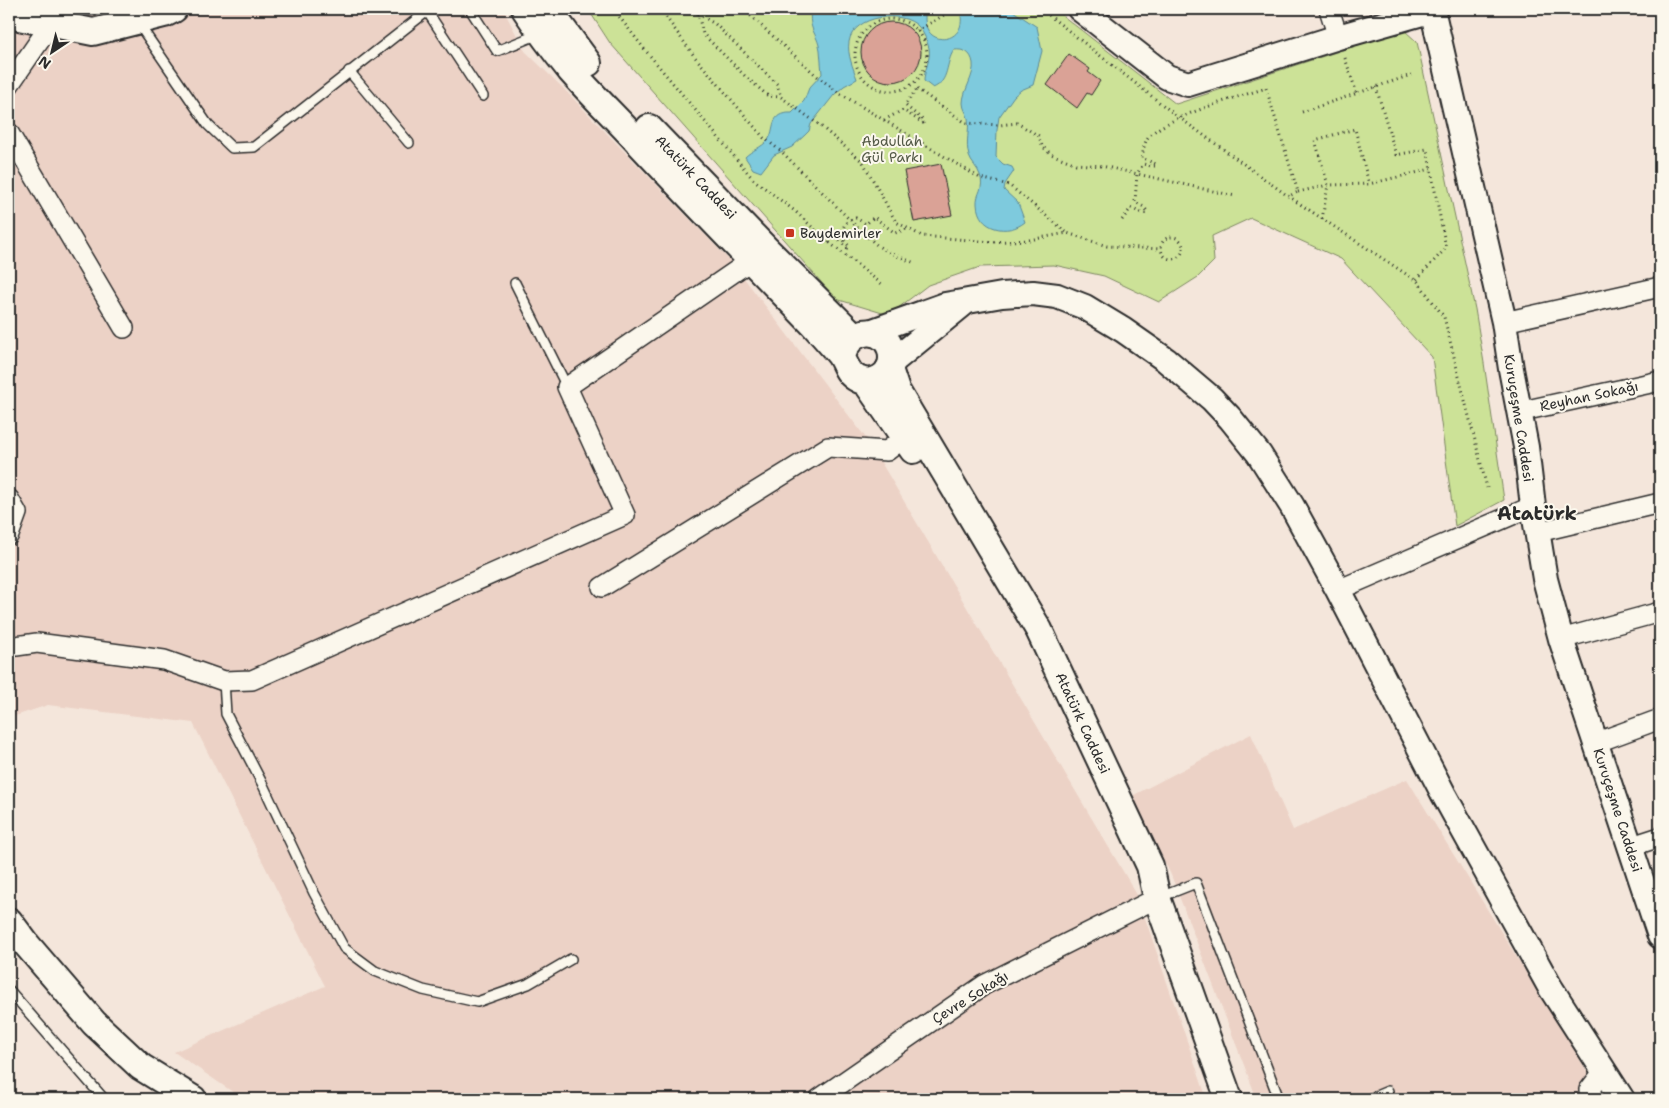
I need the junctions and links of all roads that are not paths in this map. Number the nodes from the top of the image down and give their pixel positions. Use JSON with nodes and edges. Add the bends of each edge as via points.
{"nodes":[{"id":1,"x":174,"y":9,"type":"edge"},
{"id":2,"x":470,"y":9,"type":"edge"},
{"id":3,"x":525,"y":9,"type":"edge"},
{"id":4,"x":1329,"y":9,"type":"edge"},
{"id":5,"x":1432,"y":9,"type":"edge"},
{"id":6,"x":428,"y":10,"type":"edge"},
{"id":7,"x":1085,"y":10,"type":"edge"},
{"id":8,"x":9,"y":15,"type":"edge"},
{"id":9,"x":136,"y":21,"type":"junction"},
{"id":10,"x":545,"y":21,"type":"edge"},
{"id":11,"x":50,"y":24,"type":"junction"},
{"id":12,"x":1341,"y":48,"type":"junction"},
{"id":13,"x":349,"y":71,"type":"junction"},
{"id":14,"x":9,"y":85,"type":"edge"},
{"id":15,"x":483,"y":96,"type":"dead end"},
{"id":16,"x":9,"y":133,"type":"edge"},
{"id":17,"x":409,"y":143,"type":"dead end"},
{"id":18,"x":759,"y":255,"type":"junction"},
{"id":19,"x":515,"y":283,"type":"dead end"},
{"id":20,"x":1660,"y":288,"type":"edge"},
{"id":21,"x":965,"y":303,"type":"junction"},
{"id":22,"x":1504,"y":322,"type":"junction"},
{"id":23,"x":124,"y":328,"type":"dead end"},
{"id":24,"x":855,"y":342,"type":"junction"},
{"id":25,"x":890,"y":366,"type":"junction"},
{"id":26,"x":1660,"y":381,"type":"edge"},
{"id":27,"x":866,"y":382,"type":"junction"},
{"id":28,"x":567,"y":387,"type":"junction"},
{"id":29,"x":1518,"y":412,"type":"junction"},
{"id":30,"x":905,"y":437,"type":"junction"},
{"id":31,"x":9,"y":499,"type":"edge"},
{"id":32,"x":1660,"y":503,"type":"edge"},
{"id":33,"x":1533,"y":506,"type":"junction"},
{"id":34,"x":1538,"y":532,"type":"junction"},
{"id":35,"x":9,"y":535,"type":"edge"},
{"id":36,"x":602,"y":587,"type":"dead end"},
{"id":37,"x":1338,"y":590,"type":"junction"},
{"id":38,"x":1660,"y":612,"type":"edge"},
{"id":39,"x":1561,"y":639,"type":"junction"},
{"id":40,"x":9,"y":647,"type":"edge"},
{"id":41,"x":224,"y":681,"type":"junction"},
{"id":42,"x":1660,"y":719,"type":"edge"},
{"id":43,"x":1595,"y":743,"type":"junction"},
{"id":44,"x":1660,"y":837,"type":"edge"},
{"id":45,"x":1630,"y":846,"type":"junction"},
{"id":46,"x":1157,"y":898,"type":"junction"},
{"id":47,"x":9,"y":921,"type":"edge"},
{"id":48,"x":1659,"y":929,"type":"edge"},
{"id":49,"x":571,"y":959,"type":"dead end"},
{"id":50,"x":9,"y":990,"type":"edge"},
{"id":51,"x":1603,"y":1072,"type":"junction"},
{"id":52,"x":1388,"y":1091,"type":"dead end"},
{"id":53,"x":104,"y":1099,"type":"edge"},
{"id":54,"x":193,"y":1099,"type":"edge"},
{"id":55,"x":819,"y":1099,"type":"edge"},
{"id":56,"x":1229,"y":1099,"type":"edge"},
{"id":57,"x":1279,"y":1099,"type":"edge"},
{"id":58,"x":1369,"y":1099,"type":"edge"},
{"id":59,"x":1594,"y":1099,"type":"edge"},
{"id":60,"x":1622,"y":1099,"type":"edge"}],
"edges":[{"from":1,"to":9,"type":"main road"},
{"from":2,"to":10,"type":"lane","via":[[497,51]]},
{"from":3,"to":10,"type":"main road"},
{"from":4,"to":12,"type":"street"},
{"from":5,"to":12,"type":"street"},
{"from":5,"to":22,"type":"street","name":"Kuruçeşme Caddesi"},
{"from":6,"to":13,"type":"lane"},
{"from":6,"to":15,"type":"lane"},
{"from":7,"to":12,"type":"street","via":[[1167,77],[1188,84]]},
{"from":8,"to":11,"type":"main road"},
{"from":9,"to":11,"type":"main road","via":[[93,32]]},
{"from":9,"to":13,"type":"lane","via":[[208,125],[232,148],[254,147]]},
{"from":10,"to":18,"type":"main road","via":[[571,70]]},
{"from":11,"to":14,"type":"street"},
{"from":13,"to":17,"type":"lane"},
{"from":16,"to":23,"type":"street"},
{"from":18,"to":24,"type":"main road","via":[[815,326]]},
{"from":18,"to":28,"type":"street"},
{"from":19,"to":28,"type":"lane"},
{"from":20,"to":22,"type":"street"},
{"from":21,"to":24,"type":"street","via":[[945,305]]},
{"from":21,"to":25,"type":"street"},
{"from":21,"to":37,"type":"street","via":[[1002,295],[1033,293],[1057,296],[1123,330],[1166,360],[1212,399],[1258,454],[1292,506]]},
{"from":22,"to":29,"type":"street","name":"Kuruçeşme Caddesi"},
{"from":24,"to":25,"type":"main road","via":[[880,336],[891,350]]},
{"from":24,"to":27,"type":"main road","via":[[844,365],[850,374]]},
{"from":25,"to":27,"type":"main road","via":[[884,376]]},
{"from":25,"to":46,"type":"main road","name":"Atatürk Caddesi","via":[[896,390],[1039,630],[1150,866]]},
{"from":26,"to":29,"type":"street","name":"Reyhan Sokağı"},
{"from":27,"to":30,"type":"main road"},
{"from":28,"to":41,"type":"street","via":[[626,515],[252,680]]},
{"from":29,"to":33,"type":"street","name":"Kuruçeşme Caddesi"},
{"from":30,"to":36,"type":"street","via":[[887,451],[828,447]]},
{"from":30,"to":46,"type":"main road","via":[[1034,649],[1139,869]]},
{"from":31,"to":35,"type":"street","via":[[17,513]]},
{"from":32,"to":34,"type":"street"},
{"from":33,"to":34,"type":"street","name":"Kuruçeşme Caddesi"},
{"from":33,"to":37,"type":"street"},
{"from":34,"to":39,"type":"street","name":"Kuruçeşme Caddesi","via":[[1545,579]]},
{"from":37,"to":51,"type":"street","via":[[1444,795],[1550,987]]},
{"from":38,"to":39,"type":"street"},
{"from":39,"to":43,"type":"street","name":"Kuruçeşme Caddesi"},
{"from":40,"to":41,"type":"street","via":[[37,643],[164,660]]},
{"from":41,"to":49,"type":"lane","via":[[226,714],[344,948],[375,971],[423,990],[478,1002],[528,984]]},
{"from":42,"to":43,"type":"street"},
{"from":43,"to":45,"type":"street","name":"Kuruçeşme Caddesi"},
{"from":44,"to":45,"type":"street"},
{"from":45,"to":48,"type":"street","name":"Kuruçeşme Caddesi"},
{"from":46,"to":55,"type":"street","name":"Çevre Sokağı","via":[[984,985]]},
{"from":46,"to":56,"type":"main road","name":"Atatürk Caddesi"},
{"from":46,"to":57,"type":"lane","via":[[1196,883]]},
{"from":47,"to":54,"type":"main road","via":[[94,1023],[141,1067]]},
{"from":50,"to":53,"type":"lane"},
{"from":51,"to":59,"type":"street","via":[[1589,1090]]},
{"from":51,"to":60,"type":"street"},
{"from":52,"to":58,"type":"lane"}]}
